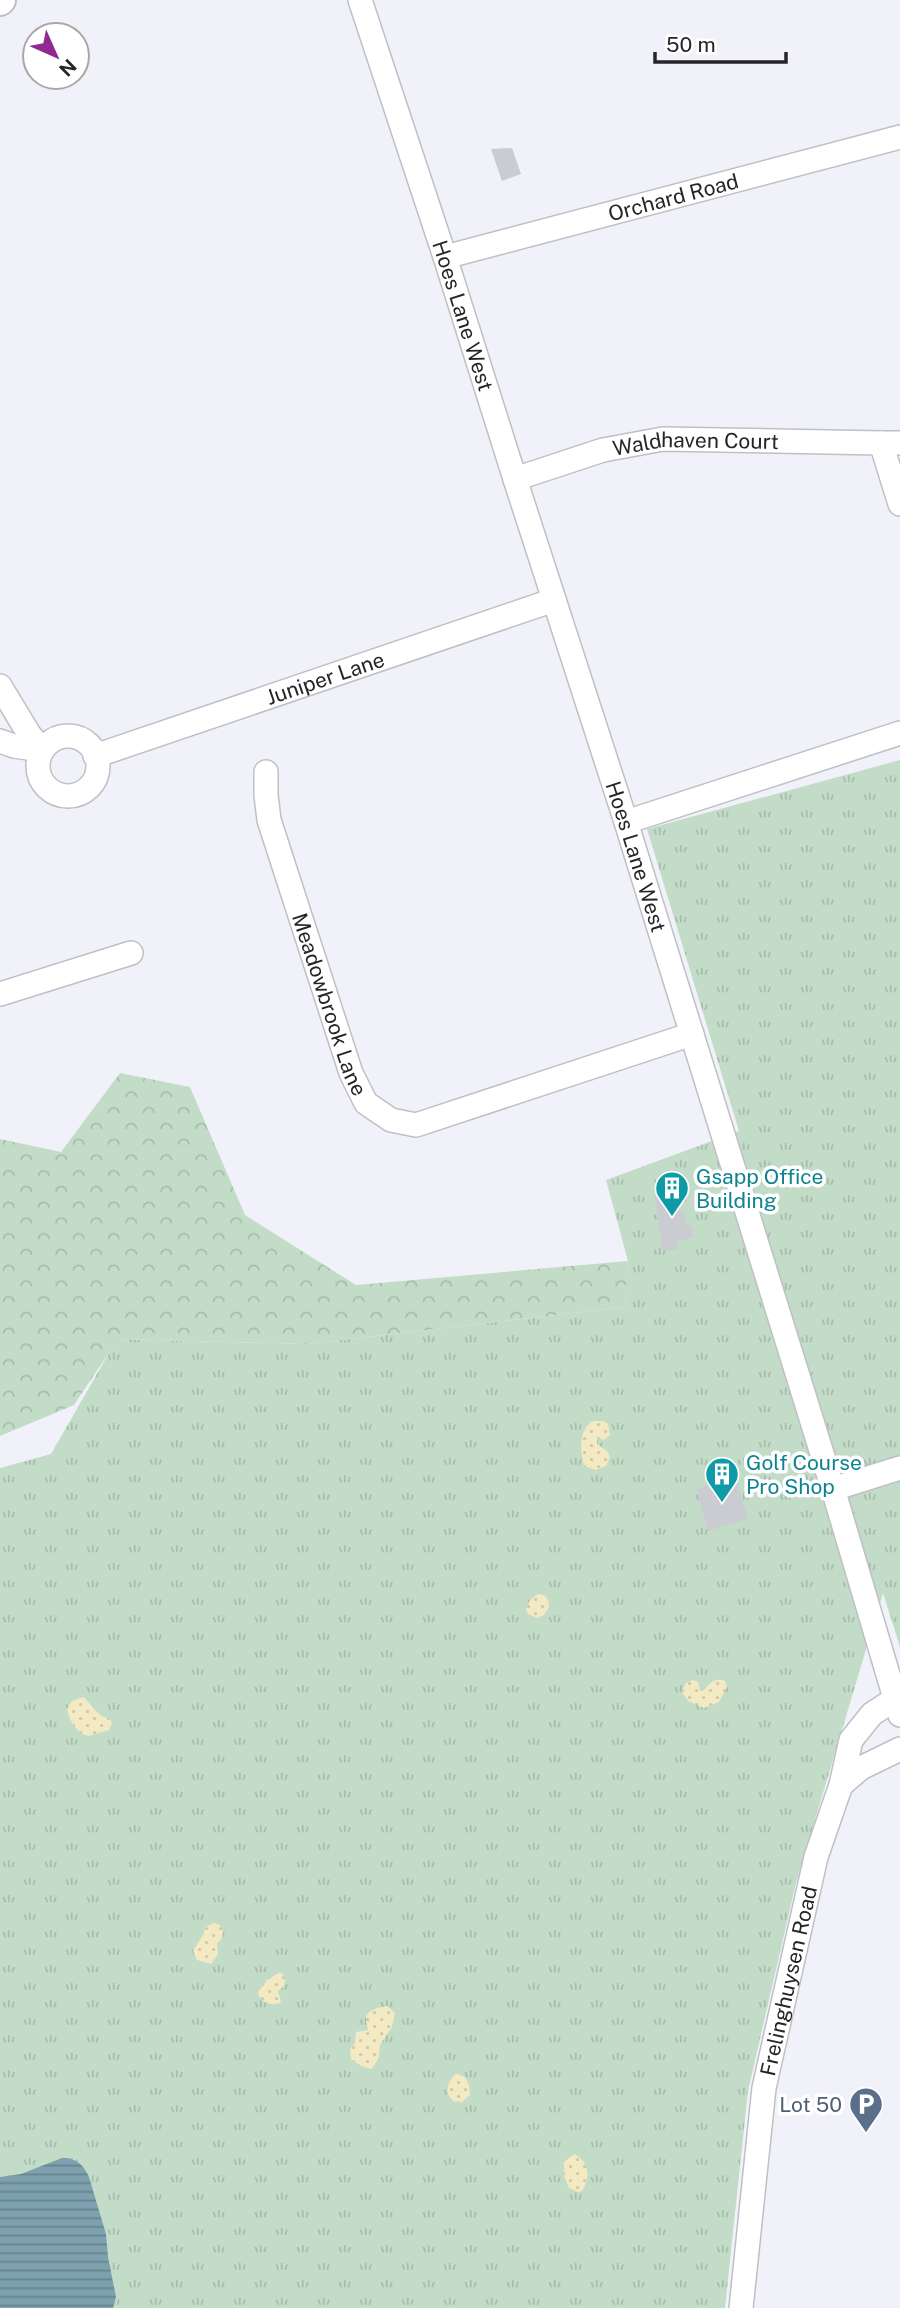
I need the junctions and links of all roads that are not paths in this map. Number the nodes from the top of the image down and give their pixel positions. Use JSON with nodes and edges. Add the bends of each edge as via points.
{"nodes":[{"id":1,"x":360,"y":0,"type":"edge"},
{"id":2,"x":900,"y":137,"type":"edge"},
{"id":3,"x":446,"y":257,"type":"junction"},
{"id":4,"x":890,"y":443,"type":"edge"},
{"id":5,"x":515,"y":480,"type":"junction"},
{"id":6,"x":900,"y":504,"type":"edge"},
{"id":7,"x":554,"y":600,"type":"junction"},
{"id":8,"x":0,"y":686,"type":"edge"},
{"id":9,"x":900,"y":733,"type":"edge"},
{"id":10,"x":0,"y":741,"type":"edge"},
{"id":11,"x":42,"y":750,"type":"junction"},
{"id":12,"x":95,"y":756,"type":"junction"},
{"id":13,"x":266,"y":772,"type":"dead end"},
{"id":14,"x":626,"y":822,"type":"junction"},
{"id":15,"x":131,"y":953,"type":"dead end"},
{"id":16,"x":0,"y":994,"type":"edge"},
{"id":17,"x":692,"y":1034,"type":"junction"},
{"id":18,"x":900,"y":1468,"type":"edge"},
{"id":19,"x":833,"y":1489,"type":"junction"},
{"id":20,"x":898,"y":1707,"type":"edge"},
{"id":21,"x":900,"y":1749,"type":"edge"},
{"id":22,"x":841,"y":1784,"type":"junction"},
{"id":23,"x":741,"y":2308,"type":"edge"}],
"edges":[{"from":1,"to":3,"type":"street","name":"Hoes Lane West"},
{"from":2,"to":3,"type":"street","name":"Orchard Road"},
{"from":3,"to":5,"type":"street","name":"Hoes Lane West"},
{"from":4,"to":5,"type":"street","name":"Waldhaven Court","via":[[663,439],[603,450]]},
{"from":4,"to":6,"type":"street","name":"Waldhaven Court"},
{"from":5,"to":7,"type":"street","name":"Hoes Lane West"},
{"from":7,"to":12,"type":"street","name":"Juniper Lane"},
{"from":7,"to":14,"type":"street","name":"Hoes Lane West"},
{"from":8,"to":11,"type":"street"},
{"from":9,"to":14,"type":"street"},
{"from":10,"to":11,"type":"street"},
{"from":11,"to":12,"type":"street","via":[[66,736],[87,743]]},
{"from":11,"to":12,"type":"street","via":[[39,777],[46,788],[66,796],[84,792],[93,783]]},
{"from":13,"to":17,"type":"street","name":"Meadowbrook Lane","via":[[269,820],[351,1073],[366,1102],[391,1120],[416,1125]]},
{"from":14,"to":17,"type":"street","name":"Hoes Lane West"},
{"from":15,"to":16,"type":"street"},
{"from":17,"to":19,"type":"street","name":"Hoes Lane West"},
{"from":18,"to":19,"type":"street"},
{"from":19,"to":20,"type":"street","name":"Hoes Lane West"},
{"from":20,"to":22,"type":"street","name":"Frelinghuysen Road","via":[[872,1714],[851,1740]]},
{"from":21,"to":22,"type":"street","via":[[861,1768]]},
{"from":22,"to":23,"type":"street","name":"Frelinghuysen Road","via":[[816,1857],[764,2088]]}]}
